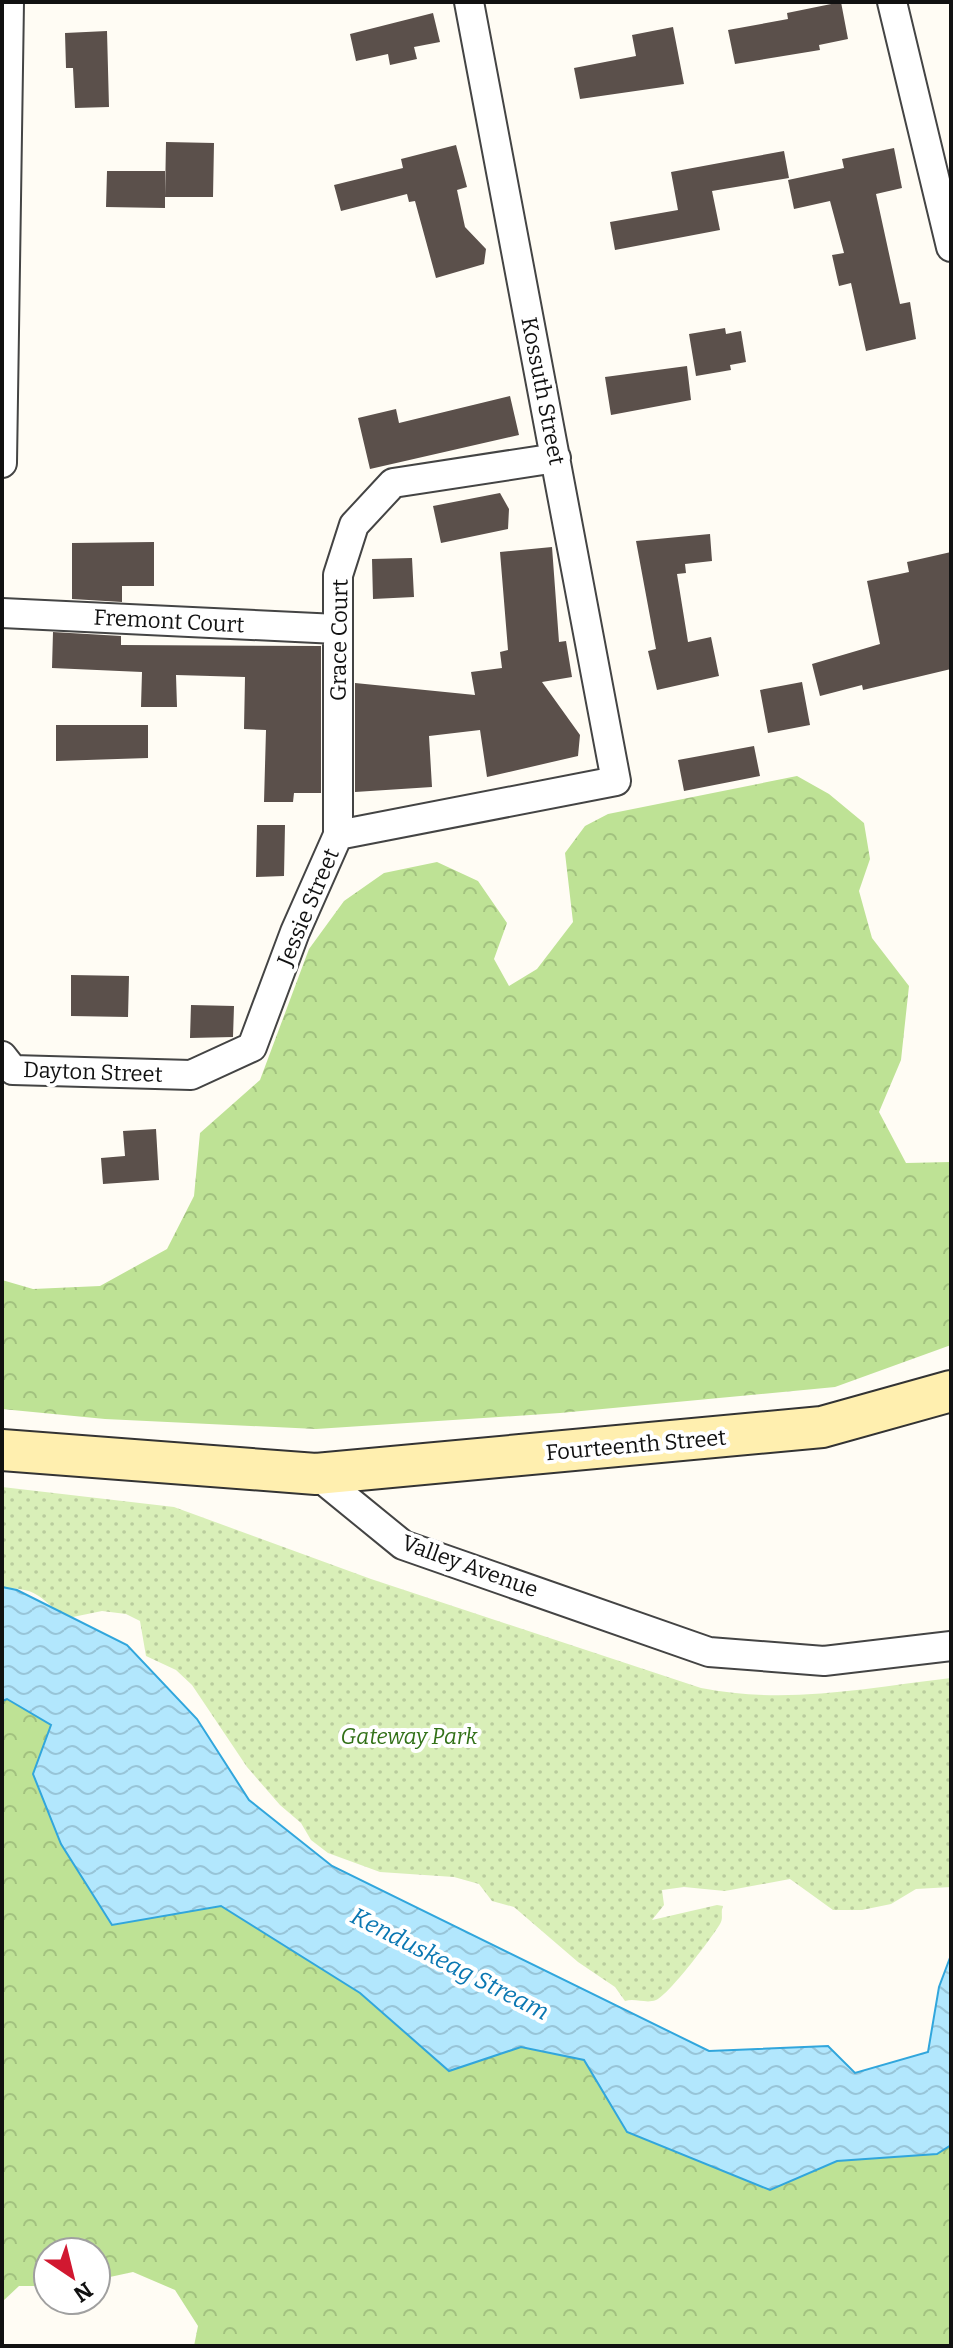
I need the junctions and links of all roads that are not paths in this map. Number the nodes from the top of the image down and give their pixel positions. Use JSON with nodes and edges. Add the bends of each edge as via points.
{"nodes":[{"id":1,"x":9,"y":2,"type":"edge"},
{"id":2,"x":469,"y":2,"type":"edge"},
{"id":3,"x":892,"y":2,"type":"edge"},
{"id":4,"x":951,"y":247,"type":"edge"},
{"id":5,"x":556,"y":458,"type":"junction"},
{"id":6,"x":2,"y":463,"type":"edge"},
{"id":7,"x":2,"y":613,"type":"edge"},
{"id":8,"x":337,"y":629,"type":"junction"},
{"id":9,"x":616,"y":781,"type":"joint"},
{"id":10,"x":338,"y":835,"type":"junction"},
{"id":11,"x":2,"y":1056,"type":"edge"},
{"id":12,"x":191,"y":1075,"type":"joint"},
{"id":13,"x":951,"y":1391,"type":"edge"},
{"id":14,"x":2,"y":1450,"type":"edge"},
{"id":15,"x":316,"y":1474,"type":"junction"},
{"id":16,"x":951,"y":1646,"type":"edge"}],
"edges":[{"from":1,"to":6,"type":"street"},
{"from":2,"to":5,"type":"street","name":"Kossuth Street"},
{"from":3,"to":4,"type":"street"},
{"from":5,"to":8,"type":"street","name":"Grace Court","via":[[393,483],[354,525],[338,575]]},
{"from":5,"to":9,"type":"street","name":"Kossuth Street"},
{"from":7,"to":8,"type":"street","name":"Fremont Court"},
{"from":8,"to":10,"type":"street","name":"Grace Court"},
{"from":9,"to":10,"type":"street","name":"Jessie Street"},
{"from":10,"to":12,"type":"street","name":"Jessie Street","via":[[252,1047]]},
{"from":11,"to":12,"type":"street","name":"Dayton Street","via":[[13,1070]]},
{"from":13,"to":15,"type":"street","name":"Fourteenth Street","via":[[822,1427]]},
{"from":14,"to":15,"type":"street"},
{"from":15,"to":16,"type":"street","name":"Valley Avenue","via":[[403,1545],[709,1652],[824,1661]]}]}
